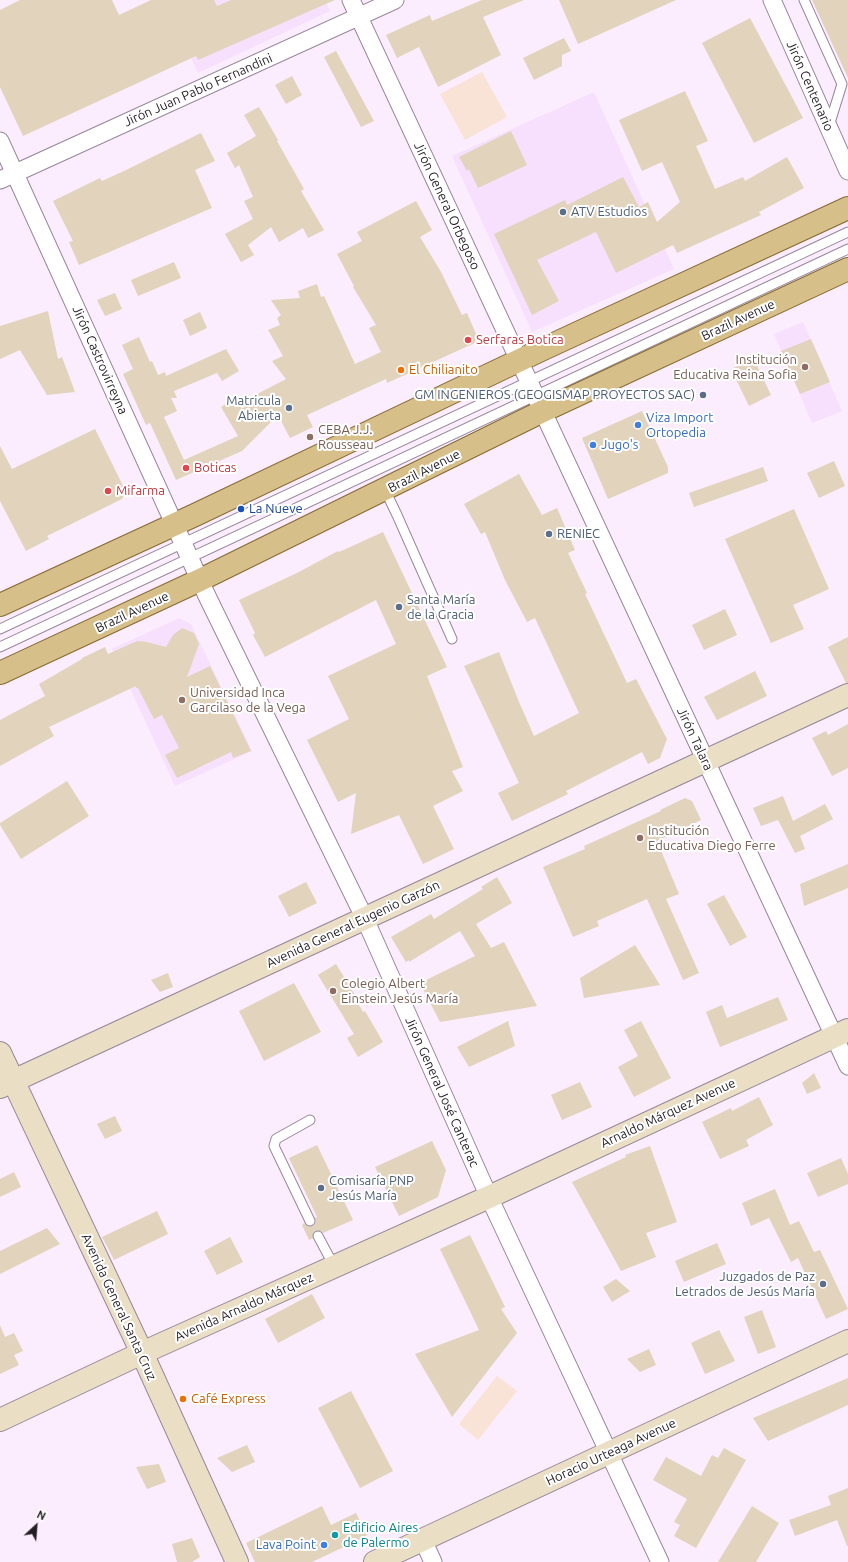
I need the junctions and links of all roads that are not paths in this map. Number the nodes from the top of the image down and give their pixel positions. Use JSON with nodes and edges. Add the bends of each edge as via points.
{"nodes":[{"id":1,"x":351,"y":0,"type":"edge"},
{"id":2,"x":395,"y":0,"type":"edge"},
{"id":3,"x":772,"y":0,"type":"edge"},
{"id":4,"x":804,"y":0,"type":"edge"},
{"id":5,"x":359,"y":17,"type":"junction"},
{"id":6,"x":829,"y":128,"type":"junction"},
{"id":7,"x":0,"y":141,"type":"edge"},
{"id":8,"x":848,"y":171,"type":"edge"},
{"id":9,"x":8,"y":177,"type":"edge"},
{"id":10,"x":848,"y":208,"type":"edge"},
{"id":11,"x":848,"y":232,"type":"edge"},
{"id":12,"x":848,"y":249,"type":"edge"},
{"id":13,"x":848,"y":269,"type":"edge"},
{"id":14,"x":518,"y":360,"type":"junction"},
{"id":15,"x":536,"y":396,"type":"junction"},
{"id":16,"x":385,"y":490,"type":"junction"},
{"id":17,"x":174,"y":524,"type":"junction"},
{"id":18,"x":187,"y":551,"type":"junction"},
{"id":19,"x":200,"y":580,"type":"junction"},
{"id":20,"x":0,"y":605,"type":"edge"},
{"id":21,"x":0,"y":629,"type":"edge"},
{"id":22,"x":452,"y":639,"type":"dead end"},
{"id":23,"x":0,"y":647,"type":"edge"},
{"id":24,"x":0,"y":674,"type":"edge"},
{"id":25,"x":848,"y":695,"type":"edge"},
{"id":26,"x":706,"y":761,"type":"junction"},
{"id":27,"x":365,"y":919,"type":"junction"},
{"id":28,"x":841,"y":1033,"type":"edge"},
{"id":29,"x":0,"y":1053,"type":"edge"},
{"id":30,"x":848,"y":1066,"type":"edge"},
{"id":31,"x":7,"y":1084,"type":"edge"},
{"id":32,"x":310,"y":1120,"type":"dead end"},
{"id":33,"x":489,"y":1196,"type":"junction"},
{"id":34,"x":310,"y":1221,"type":"dead end"},
{"id":35,"x":318,"y":1236,"type":"dead end"},
{"id":36,"x":334,"y":1266,"type":"junction"},
{"id":37,"x":848,"y":1342,"type":"edge"},
{"id":38,"x":142,"y":1353,"type":"junction"},
{"id":39,"x":0,"y":1420,"type":"edge"},
{"id":40,"x":608,"y":1453,"type":"junction"},
{"id":41,"x":423,"y":1540,"type":"junction"},
{"id":42,"x":236,"y":1562,"type":"edge"},
{"id":43,"x":375,"y":1562,"type":"edge"},
{"id":44,"x":433,"y":1562,"type":"edge"},
{"id":45,"x":660,"y":1562,"type":"edge"}],
"edges":[{"from":1,"to":5,"type":"street","name":"Jirón General Orbegoso"},
{"from":2,"to":5,"type":"street","name":"Jirón Juan Pablo Fernandini"},
{"from":3,"to":6,"type":"street","name":"Jirón Centenario"},
{"from":4,"to":6,"type":"lane","via":[[842,84]]},
{"from":5,"to":9,"type":"street","name":"Jirón Juan Pablo Fernandini"},
{"from":5,"to":14,"type":"street","name":"Jirón General Orbegoso"},
{"from":6,"to":8,"type":"street","name":"Jirón Centenario"},
{"from":7,"to":9,"type":"street","name":"Jirón Castrovirreyna"},
{"from":9,"to":17,"type":"street","name":"Jirón Castrovirreyna"},
{"from":10,"to":14,"type":"main road"},
{"from":11,"to":15,"type":"lane","name":"Brazil Avenue"},
{"from":12,"to":15,"type":"lane","name":"Brazil Avenue"},
{"from":13,"to":15,"type":"main road","name":"Brazil Avenue"},
{"from":14,"to":15,"type":"street","name":"Jirón General Orbegoso"},
{"from":14,"to":17,"type":"main road"},
{"from":15,"to":16,"type":"main road","name":"Brazil Avenue"},
{"from":15,"to":18,"type":"lane","name":"Brazil Avenue"},
{"from":15,"to":18,"type":"lane","name":"Brazil Avenue"},
{"from":15,"to":26,"type":"street","name":"Jirón Talara"},
{"from":16,"to":19,"type":"main road","name":"Brazil Avenue"},
{"from":16,"to":22,"type":"lane"},
{"from":17,"to":18,"type":"street","name":"Jirón Castrovirreyna"},
{"from":17,"to":20,"type":"main road"},
{"from":18,"to":19,"type":"street","name":"Jirón Castrovirreyna"},
{"from":18,"to":21,"type":"lane","name":"Brazil Avenue"},
{"from":18,"to":23,"type":"lane","name":"Brazil Avenue"},
{"from":19,"to":24,"type":"main road","name":"Brazil Avenue"},
{"from":19,"to":27,"type":"street","name":"Jirón General José Canterac"},
{"from":25,"to":26,"type":"street","name":"Avenida General Eugenio Garzón"},
{"from":26,"to":27,"type":"street","name":"Avenida General Eugenio Garzón"},
{"from":26,"to":28,"type":"street","name":"Jirón Talara"},
{"from":27,"to":31,"type":"street","name":"Avenida General Eugenio Garzón"},
{"from":27,"to":33,"type":"street","name":"Jirón General José Canterac"},
{"from":28,"to":30,"type":"street","name":"Jirón Talara"},
{"from":28,"to":33,"type":"street","name":"Arnaldo Márquez Avenue"},
{"from":29,"to":31,"type":"street","name":"Avenida General Santa Cruz"},
{"from":31,"to":38,"type":"street","name":"Avenida General Santa Cruz"},
{"from":32,"to":34,"type":"lane","via":[[276,1139],[274,1146]]},
{"from":33,"to":36,"type":"street","name":"Avenida Arnaldo Márquez"},
{"from":33,"to":40,"type":"street","name":"Jirón General José Canterac"},
{"from":35,"to":36,"type":"lane"},
{"from":36,"to":38,"type":"street","name":"Avenida Arnaldo Márquez"},
{"from":37,"to":40,"type":"street","name":"Horacio Urteaga Avenue"},
{"from":38,"to":39,"type":"street","name":"Avenida Arnaldo Márquez"},
{"from":38,"to":42,"type":"street","name":"Avenida General Santa Cruz"},
{"from":40,"to":41,"type":"street","name":"Horacio Urteaga Avenue"},
{"from":40,"to":45,"type":"street","name":"Jirón General José Canterac"},
{"from":41,"to":43,"type":"street","name":"Horacio Urteaga Avenue"},
{"from":41,"to":44,"type":"street"}]}
